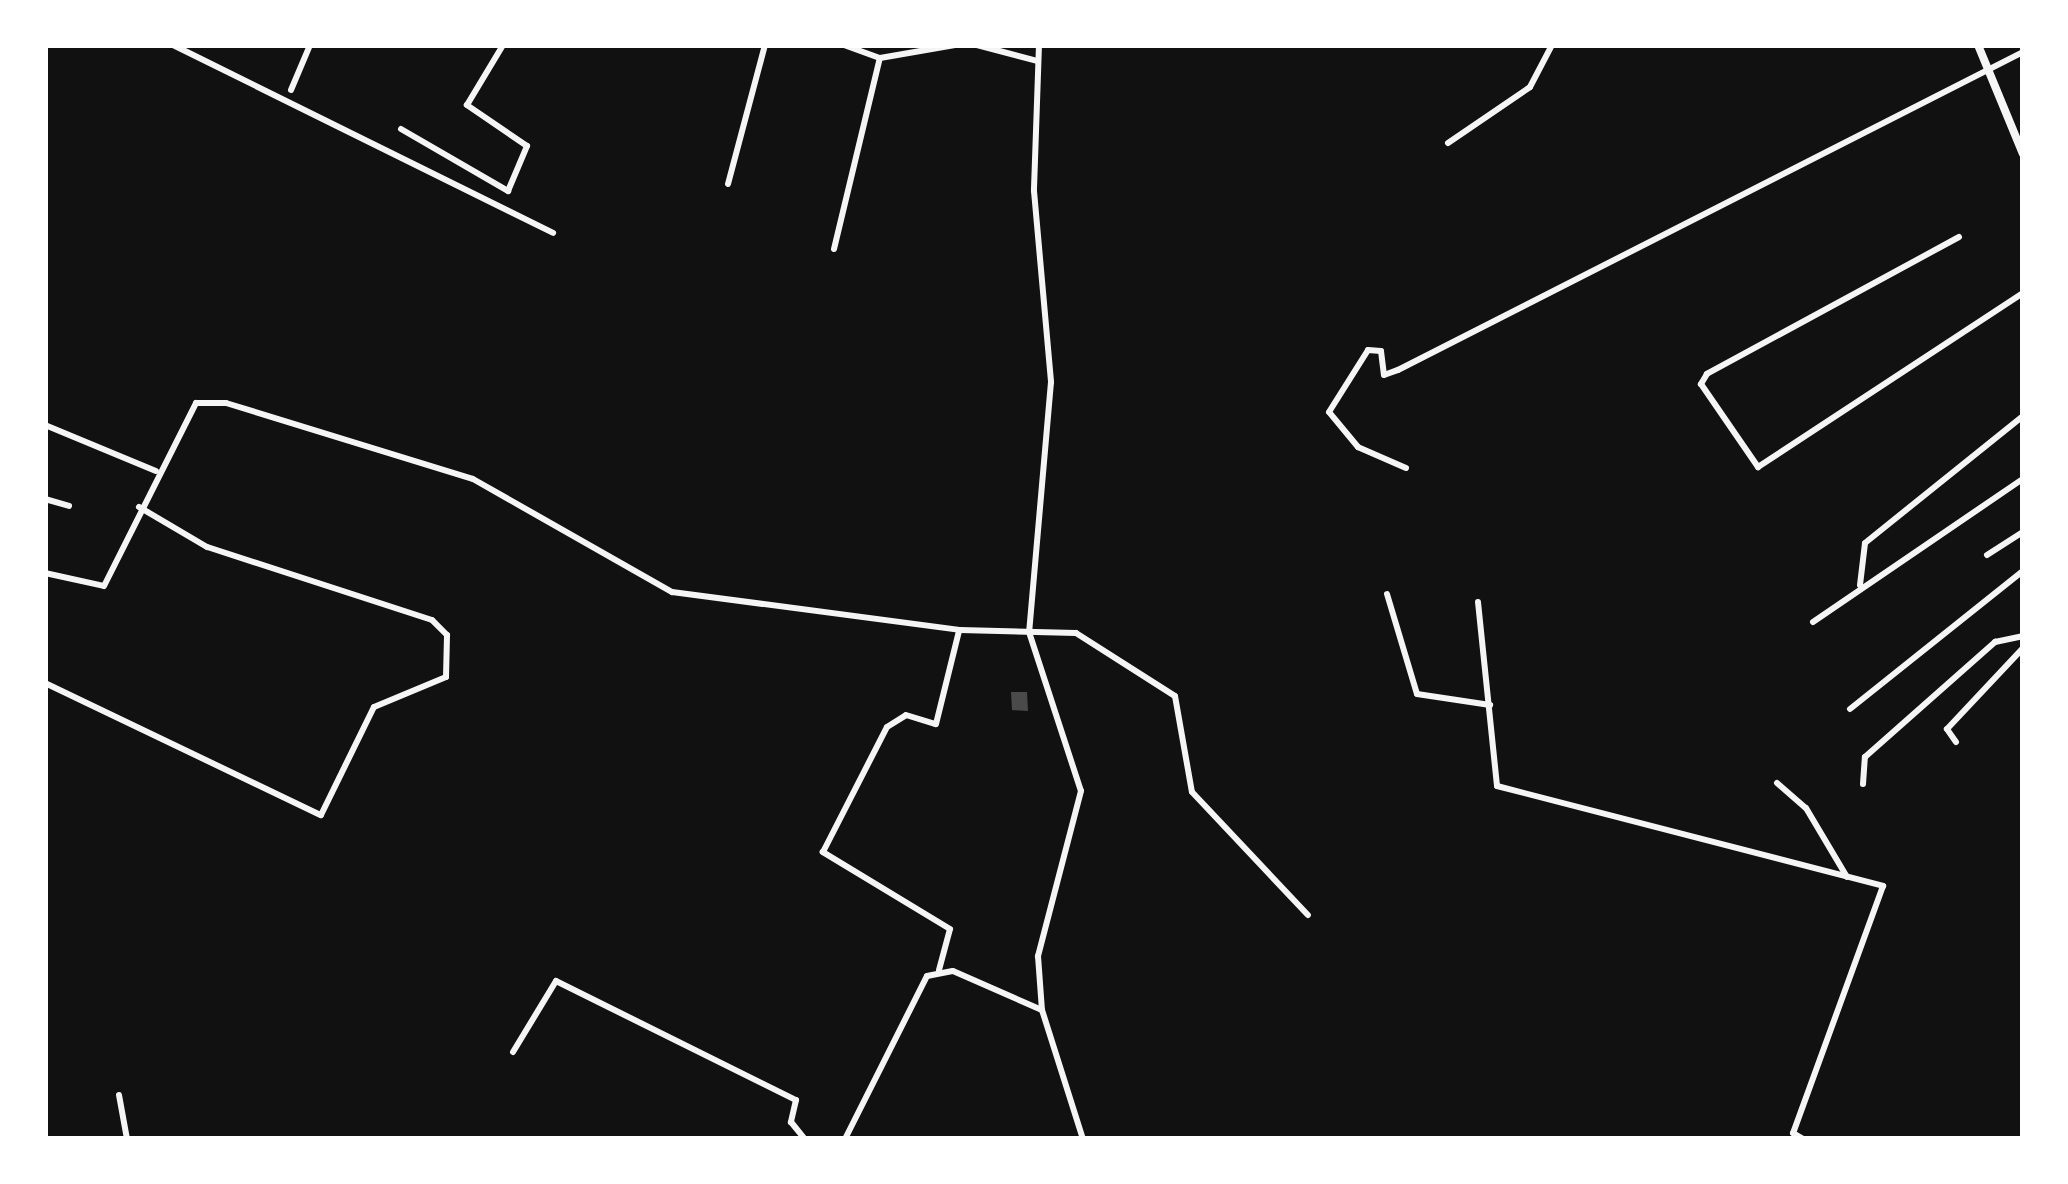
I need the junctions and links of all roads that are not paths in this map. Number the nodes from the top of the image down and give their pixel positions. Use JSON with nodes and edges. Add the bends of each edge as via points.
{"nodes":[{"id":1,"x":173,"y":45,"type":"edge"},
{"id":2,"x":310,"y":45,"type":"edge"},
{"id":3,"x":502,"y":45,"type":"edge"},
{"id":4,"x":765,"y":45,"type":"edge"},
{"id":5,"x":844,"y":45,"type":"edge"},
{"id":6,"x":955,"y":45,"type":"edge"},
{"id":7,"x":976,"y":45,"type":"edge"},
{"id":8,"x":1039,"y":45,"type":"edge"},
{"id":9,"x":1552,"y":45,"type":"edge"},
{"id":10,"x":1978,"y":45,"type":"edge"},
{"id":11,"x":2023,"y":52,"type":"edge"},
{"id":12,"x":880,"y":58,"type":"junction"},
{"id":13,"x":1037,"y":61,"type":"junction"},
{"id":14,"x":1988,"y":69,"type":"junction"},
{"id":15,"x":290,"y":90,"type":"dead end"},
{"id":16,"x":400,"y":129,"type":"dead end"},
{"id":17,"x":1448,"y":143,"type":"dead end"},
{"id":18,"x":2023,"y":154,"type":"edge"},
{"id":19,"x":728,"y":184,"type":"dead end"},
{"id":20,"x":553,"y":233,"type":"dead end"},
{"id":21,"x":1959,"y":236,"type":"dead end"},
{"id":22,"x":834,"y":249,"type":"dead end"},
{"id":23,"x":2023,"y":293,"type":"edge"},
{"id":24,"x":2023,"y":416,"type":"edge"},
{"id":25,"x":45,"y":425,"type":"edge"},
{"id":26,"x":1406,"y":468,"type":"dead end"},
{"id":27,"x":156,"y":471,"type":"junction"},
{"id":28,"x":2023,"y":479,"type":"edge"},
{"id":29,"x":45,"y":500,"type":"edge"},
{"id":30,"x":69,"y":506,"type":"dead end"},
{"id":31,"x":139,"y":507,"type":"junction"},
{"id":32,"x":2023,"y":532,"type":"edge"},
{"id":33,"x":1987,"y":555,"type":"dead end"},
{"id":34,"x":2023,"y":571,"type":"edge"},
{"id":35,"x":45,"y":573,"type":"edge"},
{"id":36,"x":1861,"y":585,"type":"junction"},
{"id":37,"x":1387,"y":594,"type":"dead end"},
{"id":38,"x":1478,"y":602,"type":"dead end"},
{"id":39,"x":1813,"y":622,"type":"dead end"},
{"id":40,"x":960,"y":630,"type":"junction"},
{"id":41,"x":1029,"y":632,"type":"junction"},
{"id":42,"x":2023,"y":636,"type":"edge"},
{"id":43,"x":2023,"y":647,"type":"edge"},
{"id":44,"x":45,"y":683,"type":"edge"},
{"id":45,"x":1490,"y":705,"type":"junction"},
{"id":46,"x":1850,"y":709,"type":"dead end"},
{"id":47,"x":1956,"y":742,"type":"dead end"},
{"id":48,"x":1777,"y":783,"type":"dead end"},
{"id":49,"x":1863,"y":784,"type":"dead end"},
{"id":50,"x":1846,"y":877,"type":"junction"},
{"id":51,"x":1308,"y":915,"type":"dead end"},
{"id":52,"x":939,"y":970,"type":"junction"},
{"id":53,"x":1042,"y":1010,"type":"junction"},
{"id":54,"x":513,"y":1052,"type":"dead end"},
{"id":55,"x":119,"y":1095,"type":"dead end"},
{"id":56,"x":127,"y":1139,"type":"edge"},
{"id":57,"x":805,"y":1139,"type":"edge"},
{"id":58,"x":845,"y":1139,"type":"edge"},
{"id":59,"x":1083,"y":1139,"type":"edge"},
{"id":60,"x":1803,"y":1139,"type":"edge"}],
"edges":[{"from":1,"to":20,"type":"street"},
{"from":2,"to":15,"type":"street"},
{"from":3,"to":16,"type":"street","via":[[467,105],[527,146],[508,191]]},
{"from":4,"to":19,"type":"street"},
{"from":5,"to":12,"type":"street"},
{"from":6,"to":12,"type":"street"},
{"from":7,"to":13,"type":"street"},
{"from":8,"to":13,"type":"street"},
{"from":9,"to":17,"type":"street","via":[[1530,87]]},
{"from":10,"to":14,"type":"street"},
{"from":11,"to":14,"type":"street"},
{"from":12,"to":22,"type":"street"},
{"from":13,"to":41,"type":"street","via":[[1034,191],[1051,382]]},
{"from":14,"to":18,"type":"street"},
{"from":14,"to":26,"type":"street","via":[[1398,370],[1384,375],[1381,351],[1368,350],[1329,412],[1358,446]]},
{"from":21,"to":23,"type":"street","via":[[1707,374],[1701,384],[1758,467]]},
{"from":24,"to":36,"type":"street","via":[[1865,543]]},
{"from":25,"to":27,"type":"street"},
{"from":27,"to":31,"type":"street"},
{"from":27,"to":40,"type":"street","via":[[208,398],[473,479],[671,592]]},
{"from":28,"to":36,"type":"street","via":[[1870,590]]},
{"from":29,"to":30,"type":"street"},
{"from":31,"to":35,"type":"street","via":[[104,586]]},
{"from":31,"to":44,"type":"street","via":[[207,547],[432,620],[447,635],[446,677],[374,707],[321,814]]},
{"from":32,"to":33,"type":"street"},
{"from":34,"to":46,"type":"street"},
{"from":36,"to":39,"type":"street"},
{"from":37,"to":45,"type":"street","via":[[1417,694]]},
{"from":38,"to":45,"type":"street"},
{"from":40,"to":41,"type":"street"},
{"from":40,"to":52,"type":"street","via":[[936,724],[906,715],[887,727],[824,852],[950,929]]},
{"from":41,"to":51,"type":"street","via":[[1076,633],[1175,696],[1192,792]]},
{"from":41,"to":53,"type":"street","via":[[1081,791],[1039,956]]},
{"from":42,"to":49,"type":"street","via":[[1995,642],[1865,757]]},
{"from":43,"to":47,"type":"street","via":[[1947,729]]},
{"from":45,"to":50,"type":"street","via":[[1488,775],[1518,800]]},
{"from":48,"to":50,"type":"street","via":[[1806,808]]},
{"from":50,"to":60,"type":"street","via":[[1882,886],[1793,1133]]},
{"from":52,"to":53,"type":"street"},
{"from":52,"to":58,"type":"street","via":[[916,991],[874,1099]]},
{"from":53,"to":59,"type":"street"},
{"from":54,"to":57,"type":"street","via":[[556,981],[796,1100],[791,1122]]},
{"from":55,"to":56,"type":"street"}]}
